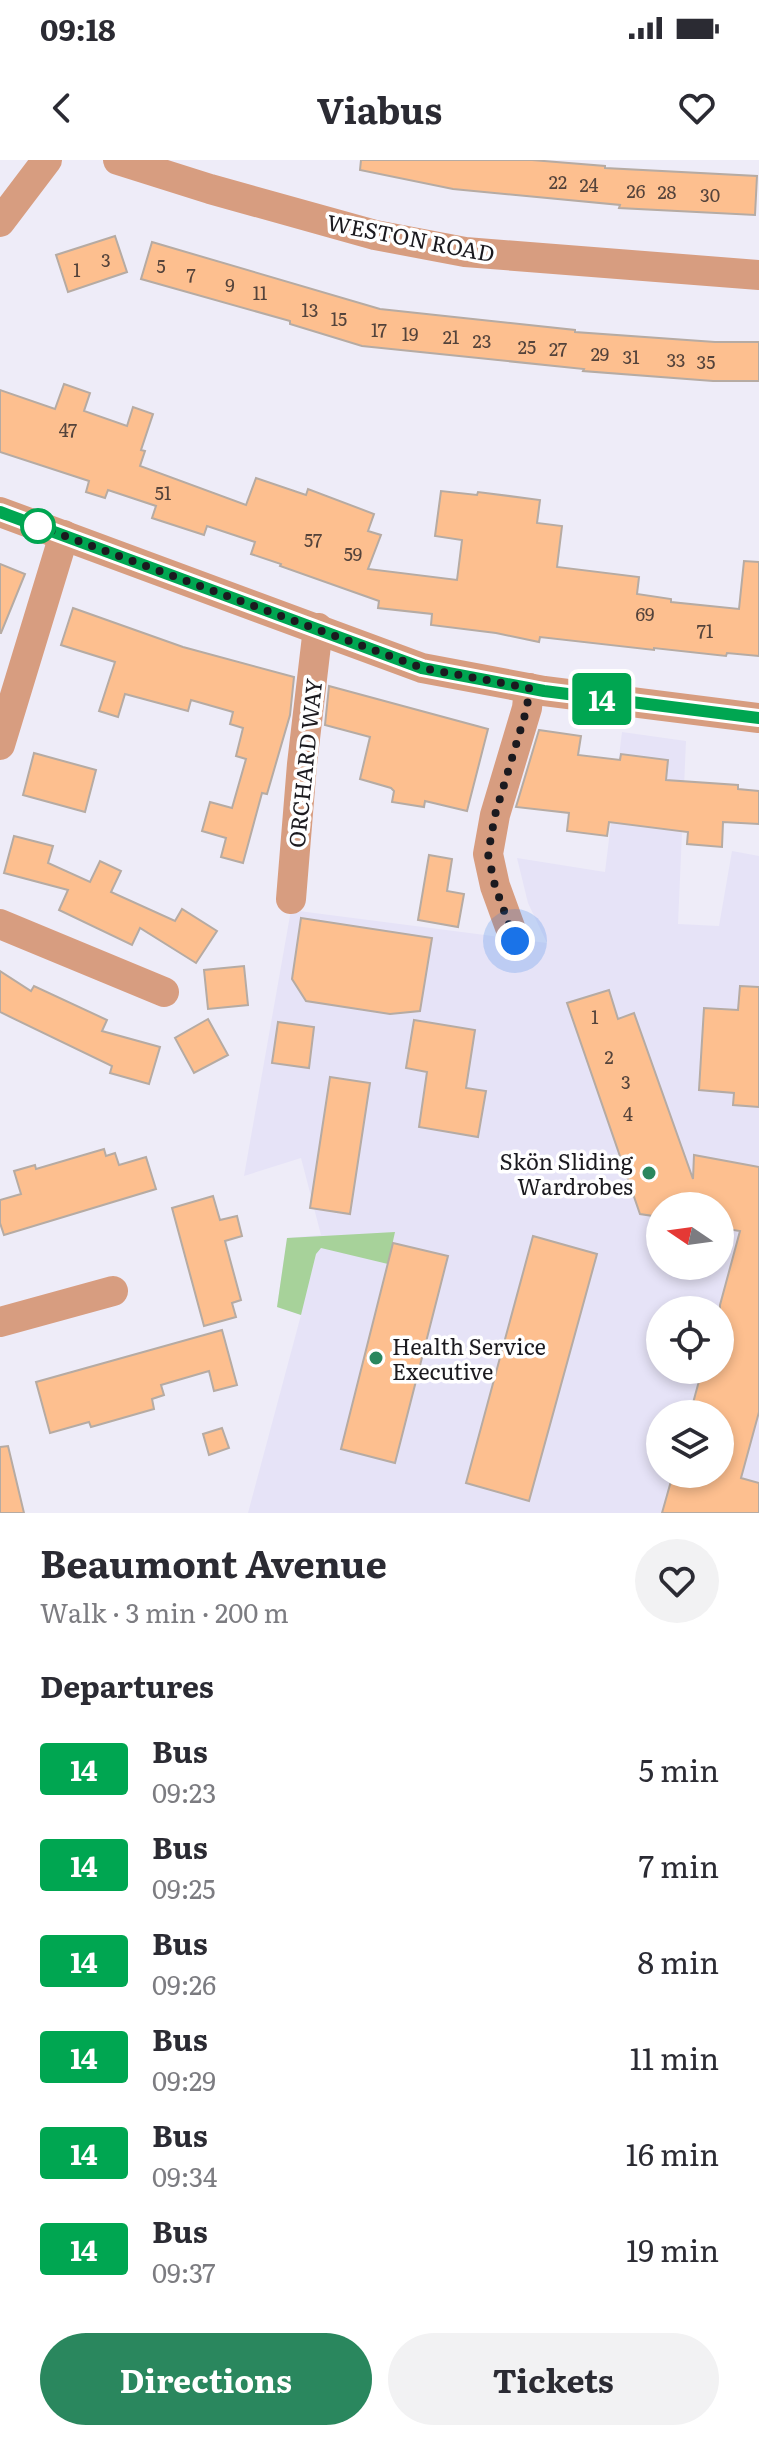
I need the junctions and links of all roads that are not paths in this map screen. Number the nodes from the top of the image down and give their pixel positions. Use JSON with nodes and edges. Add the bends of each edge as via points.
{"nodes":[{"id":1,"x":47,"y":160,"type":"edge"},
{"id":2,"x":118,"y":160,"type":"edge"},
{"id":3,"x":0,"y":222,"type":"edge"},
{"id":4,"x":759,"y":275,"type":"edge"},
{"id":5,"x":0,"y":512,"type":"edge"},
{"id":6,"x":64,"y":535,"type":"junction"},
{"id":7,"x":318,"y":628,"type":"junction"},
{"id":8,"x":529,"y":688,"type":"junction"},
{"id":9,"x":759,"y":718,"type":"edge"},
{"id":10,"x":0,"y":745,"type":"edge"},
{"id":11,"x":291,"y":899,"type":"dead end"},
{"id":12,"x":0,"y":924,"type":"edge"},
{"id":13,"x":515,"y":941,"type":"dead end"},
{"id":14,"x":164,"y":992,"type":"dead end"},
{"id":15,"x":113,"y":1291,"type":"dead end"},
{"id":16,"x":0,"y":1322,"type":"edge"}],
"edges":[{"from":1,"to":3,"type":"street"},
{"from":2,"to":4,"type":"street","name":"WESTON ROAD","via":[[375,235],[465,252]]},
{"from":5,"to":6,"type":"street"},
{"from":6,"to":7,"type":"street"},
{"from":6,"to":10,"type":"street"},
{"from":7,"to":8,"type":"street","via":[[422,668]]},
{"from":7,"to":11,"type":"street","name":"ORCHARD WAY"},
{"from":8,"to":9,"type":"street"},
{"from":8,"to":13,"type":"street","via":[[488,854]]},
{"from":12,"to":14,"type":"street"},
{"from":15,"to":16,"type":"street"}]}
